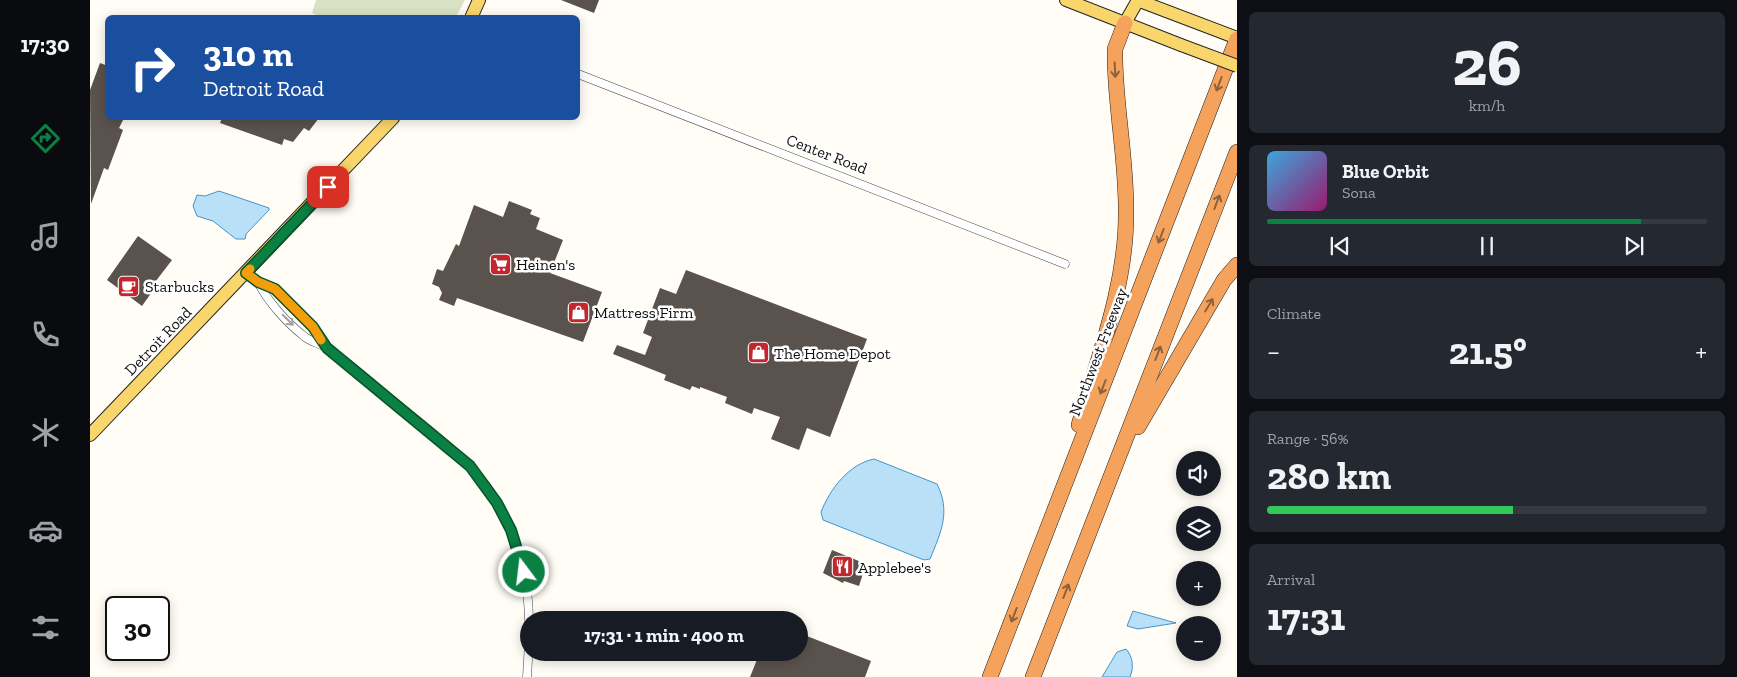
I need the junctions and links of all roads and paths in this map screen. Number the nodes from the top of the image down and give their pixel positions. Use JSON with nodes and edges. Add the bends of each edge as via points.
{"nodes":[{"id":1,"x":479,"y":0,"type":"edge"},
{"id":2,"x":1066,"y":0,"type":"edge"},
{"id":3,"x":1138,"y":0,"type":"edge"},
{"id":4,"x":472,"y":15,"type":"edge"},
{"id":5,"x":1125,"y":22,"type":"junction"},
{"id":6,"x":1237,"y":39,"type":"edge"},
{"id":7,"x":1237,"y":66,"type":"edge"},
{"id":8,"x":580,"y":75,"type":"edge"},
{"id":9,"x":391,"y":120,"type":"edge"},
{"id":10,"x":1237,"y":152,"type":"edge"},
{"id":11,"x":1065,"y":264,"type":"dead end"},
{"id":12,"x":1237,"y":265,"type":"edge"},
{"id":13,"x":246,"y":273,"type":"junction"},
{"id":14,"x":258,"y":282,"type":"junction"},
{"id":15,"x":327,"y":348,"type":"junction"},
{"id":16,"x":90,"y":435,"type":"edge"},
{"id":17,"x":1116,"y":464,"type":"junction"},
{"id":18,"x":1051,"y":521,"type":"junction"},
{"id":19,"x":528,"y":611,"type":"edge"},
{"id":20,"x":528,"y":661,"type":"edge"},
{"id":21,"x":527,"y":677,"type":"edge"},
{"id":22,"x":990,"y":677,"type":"edge"},
{"id":23,"x":1033,"y":677,"type":"edge"}],
"edges":[{"from":1,"to":4,"type":"main road"},
{"from":2,"to":5,"type":"main road"},
{"from":3,"to":5,"type":"main road"},
{"from":3,"to":6,"type":"main road"},
{"from":5,"to":7,"type":"main road","bridge":true},
{"from":5,"to":18,"type":"highway","one_way":true,"via":[[1118,37],[1115,60],[1126,198],[1120,274]]},
{"from":6,"to":18,"type":"highway","name":"Northwest Freeway","one_way":true},
{"from":8,"to":11,"type":"street","name":"Center Road"},
{"from":9,"to":13,"type":"main road","name":"Detroit Road"},
{"from":17,"to":10,"type":"highway","one_way":true},
{"from":17,"to":12,"type":"highway","one_way":true,"via":[[1206,310]]},
{"from":13,"to":14,"type":"street"},
{"from":13,"to":16,"type":"main road","name":"Detroit Road"},
{"from":14,"to":15,"type":"street","one_way":true,"via":[[266,297],[305,336]]},
{"from":14,"to":15,"type":"street","via":[[275,289],[313,327]]},
{"from":15,"to":19,"type":"street","via":[[450,447],[484,483],[497,503],[519,553],[527,586]]},
{"from":23,"to":17,"type":"highway","one_way":true},
{"from":18,"to":22,"type":"highway","name":"Northwest Freeway","one_way":true},
{"from":20,"to":21,"type":"street"}]}
